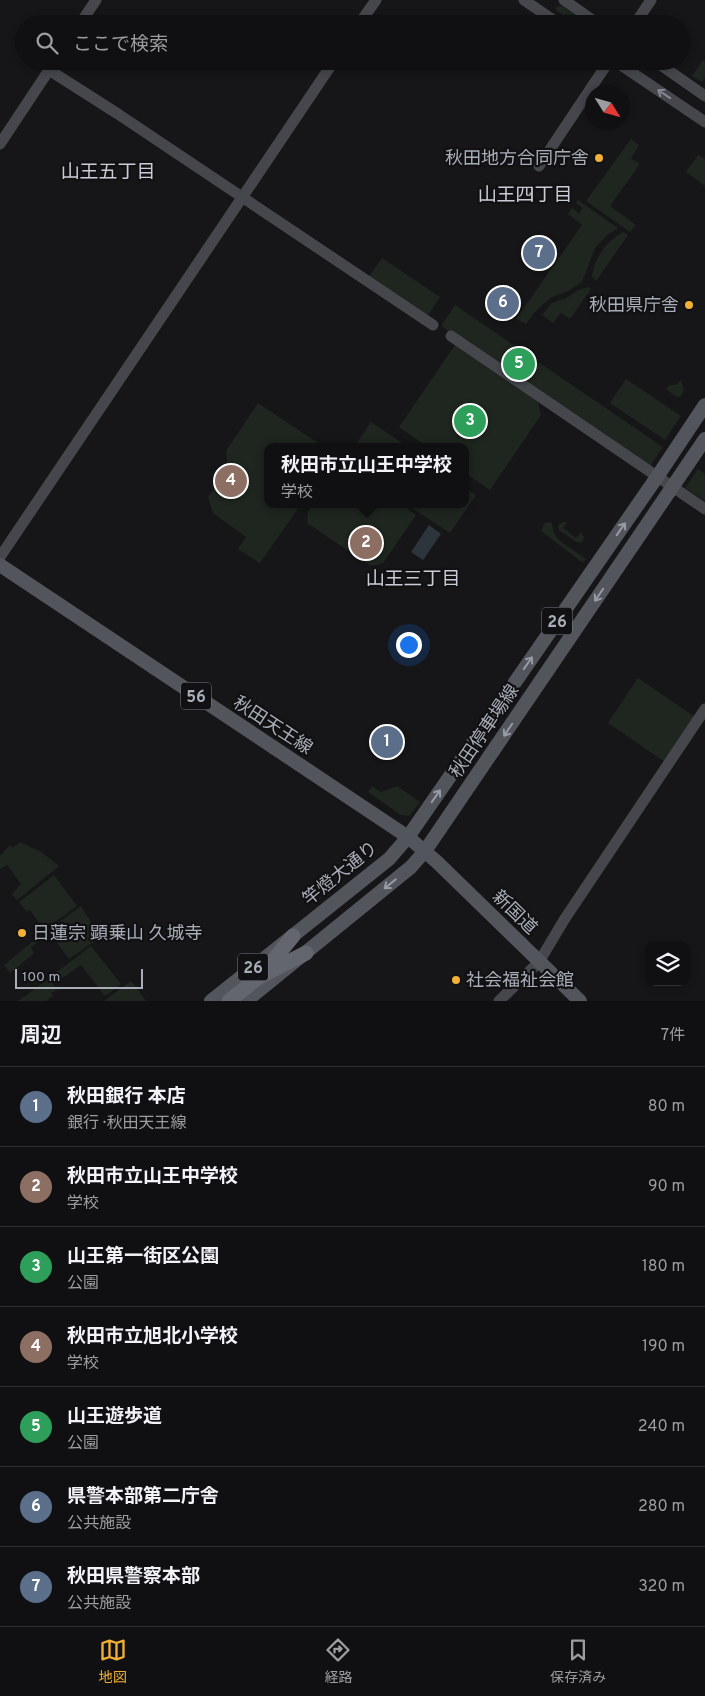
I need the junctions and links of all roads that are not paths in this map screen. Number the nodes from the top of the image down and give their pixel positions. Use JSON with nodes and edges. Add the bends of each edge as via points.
{"nodes":[{"id":1,"x":96,"y":0,"type":"edge"},
{"id":2,"x":376,"y":0,"type":"edge"},
{"id":3,"x":524,"y":0,"type":"edge"},
{"id":4,"x":564,"y":0,"type":"edge"},
{"id":5,"x":651,"y":0,"type":"edge"},
{"id":6,"x":86,"y":15,"type":"edge"},
{"id":7,"x":365,"y":15,"type":"edge"},
{"id":8,"x":546,"y":15,"type":"edge"},
{"id":9,"x":585,"y":15,"type":"edge"},
{"id":10,"x":641,"y":15,"type":"edge"},
{"id":11,"x":49,"y":70,"type":"edge"},
{"id":12,"x":58,"y":70,"type":"edge"},
{"id":13,"x":328,"y":70,"type":"edge"},
{"id":14,"x":603,"y":70,"type":"edge"},
{"id":15,"x":628,"y":70,"type":"edge"},
{"id":16,"x":667,"y":70,"type":"edge"},
{"id":17,"x":705,"y":96,"type":"edge"},
{"id":18,"x":705,"y":122,"type":"edge"},
{"id":19,"x":0,"y":144,"type":"edge"},
{"id":20,"x":539,"y":166,"type":"dead end"},
{"id":21,"x":242,"y":197,"type":"junction"},
{"id":22,"x":433,"y":324,"type":"dead end"},
{"id":23,"x":451,"y":336,"type":"dead end"},
{"id":24,"x":705,"y":405,"type":"edge"},
{"id":25,"x":705,"y":439,"type":"edge"},
{"id":26,"x":657,"y":478,"type":"junction"},
{"id":27,"x":672,"y":487,"type":"junction"},
{"id":28,"x":705,"y":509,"type":"edge"},
{"id":29,"x":0,"y":557,"type":"edge"},
{"id":30,"x":0,"y":565,"type":"edge"},
{"id":31,"x":705,"y":709,"type":"edge"},
{"id":32,"x":408,"y":836,"type":"junction"},
{"id":33,"x":425,"y":851,"type":"junction"},
{"id":34,"x":293,"y":936,"type":"junction"},
{"id":35,"x":306,"y":953,"type":"junction"},
{"id":36,"x":539,"y":962,"type":"junction"},
{"id":37,"x":259,"y":977,"type":"junction"},
{"id":38,"x":218,"y":1000,"type":"edge"},
{"id":39,"x":246,"y":1001,"type":"edge"},
{"id":40,"x":499,"y":1001,"type":"edge"},
{"id":41,"x":580,"y":1001,"type":"edge"}],
"edges":[{"from":1,"to":6,"type":"street"},
{"from":2,"to":7,"type":"street"},
{"from":3,"to":8,"type":"street"},
{"from":4,"to":9,"type":"street"},
{"from":5,"to":10,"type":"street"},
{"from":11,"to":19,"type":"street"},
{"from":12,"to":21,"type":"street"},
{"from":13,"to":21,"type":"street"},
{"from":14,"to":20,"type":"street"},
{"from":18,"to":15,"type":"street","one_way":true},
{"from":16,"to":17,"type":"street"},
{"from":21,"to":22,"type":"street"},
{"from":21,"to":29,"type":"street"},
{"from":23,"to":26,"type":"street"},
{"from":24,"to":26,"type":"main road","name":"秋田停車場線","number":"26"},
{"from":25,"to":27,"type":"main road","name":"秋田停車場線","number":"26"},
{"from":26,"to":27,"type":"street"},
{"from":32,"to":26,"type":"main road","name":"秋田停車場線","number":"26","one_way":true},
{"from":27,"to":28,"type":"street"},
{"from":27,"to":33,"type":"main road","name":"秋田停車場線","number":"26","one_way":true},
{"from":30,"to":32,"type":"main road","name":"秋田天王線","number":"56"},
{"from":31,"to":36,"type":"street"},
{"from":32,"to":33,"type":"main road","name":"秋田天王線","number":"56"},
{"from":32,"to":34,"type":"main road","name":"竿燈大通り","number":"26","via":[[389,859]]},
{"from":33,"to":35,"type":"main road","name":"秋田停車場線","number":"26","one_way":true,"via":[[411,867]]},
{"from":33,"to":36,"type":"main road","name":"新国道","number":"56"},
{"from":34,"to":37,"type":"highway"},
{"from":34,"to":38,"type":"main road","number":"26"},
{"from":35,"to":37,"type":"highway"},
{"from":35,"to":39,"type":"main road","name":"秋田停車場線","number":"26"},
{"from":36,"to":40,"type":"street"},
{"from":36,"to":41,"type":"main road","name":"新国道","number":"56"},
{"from":37,"to":38,"type":"highway"}]}
